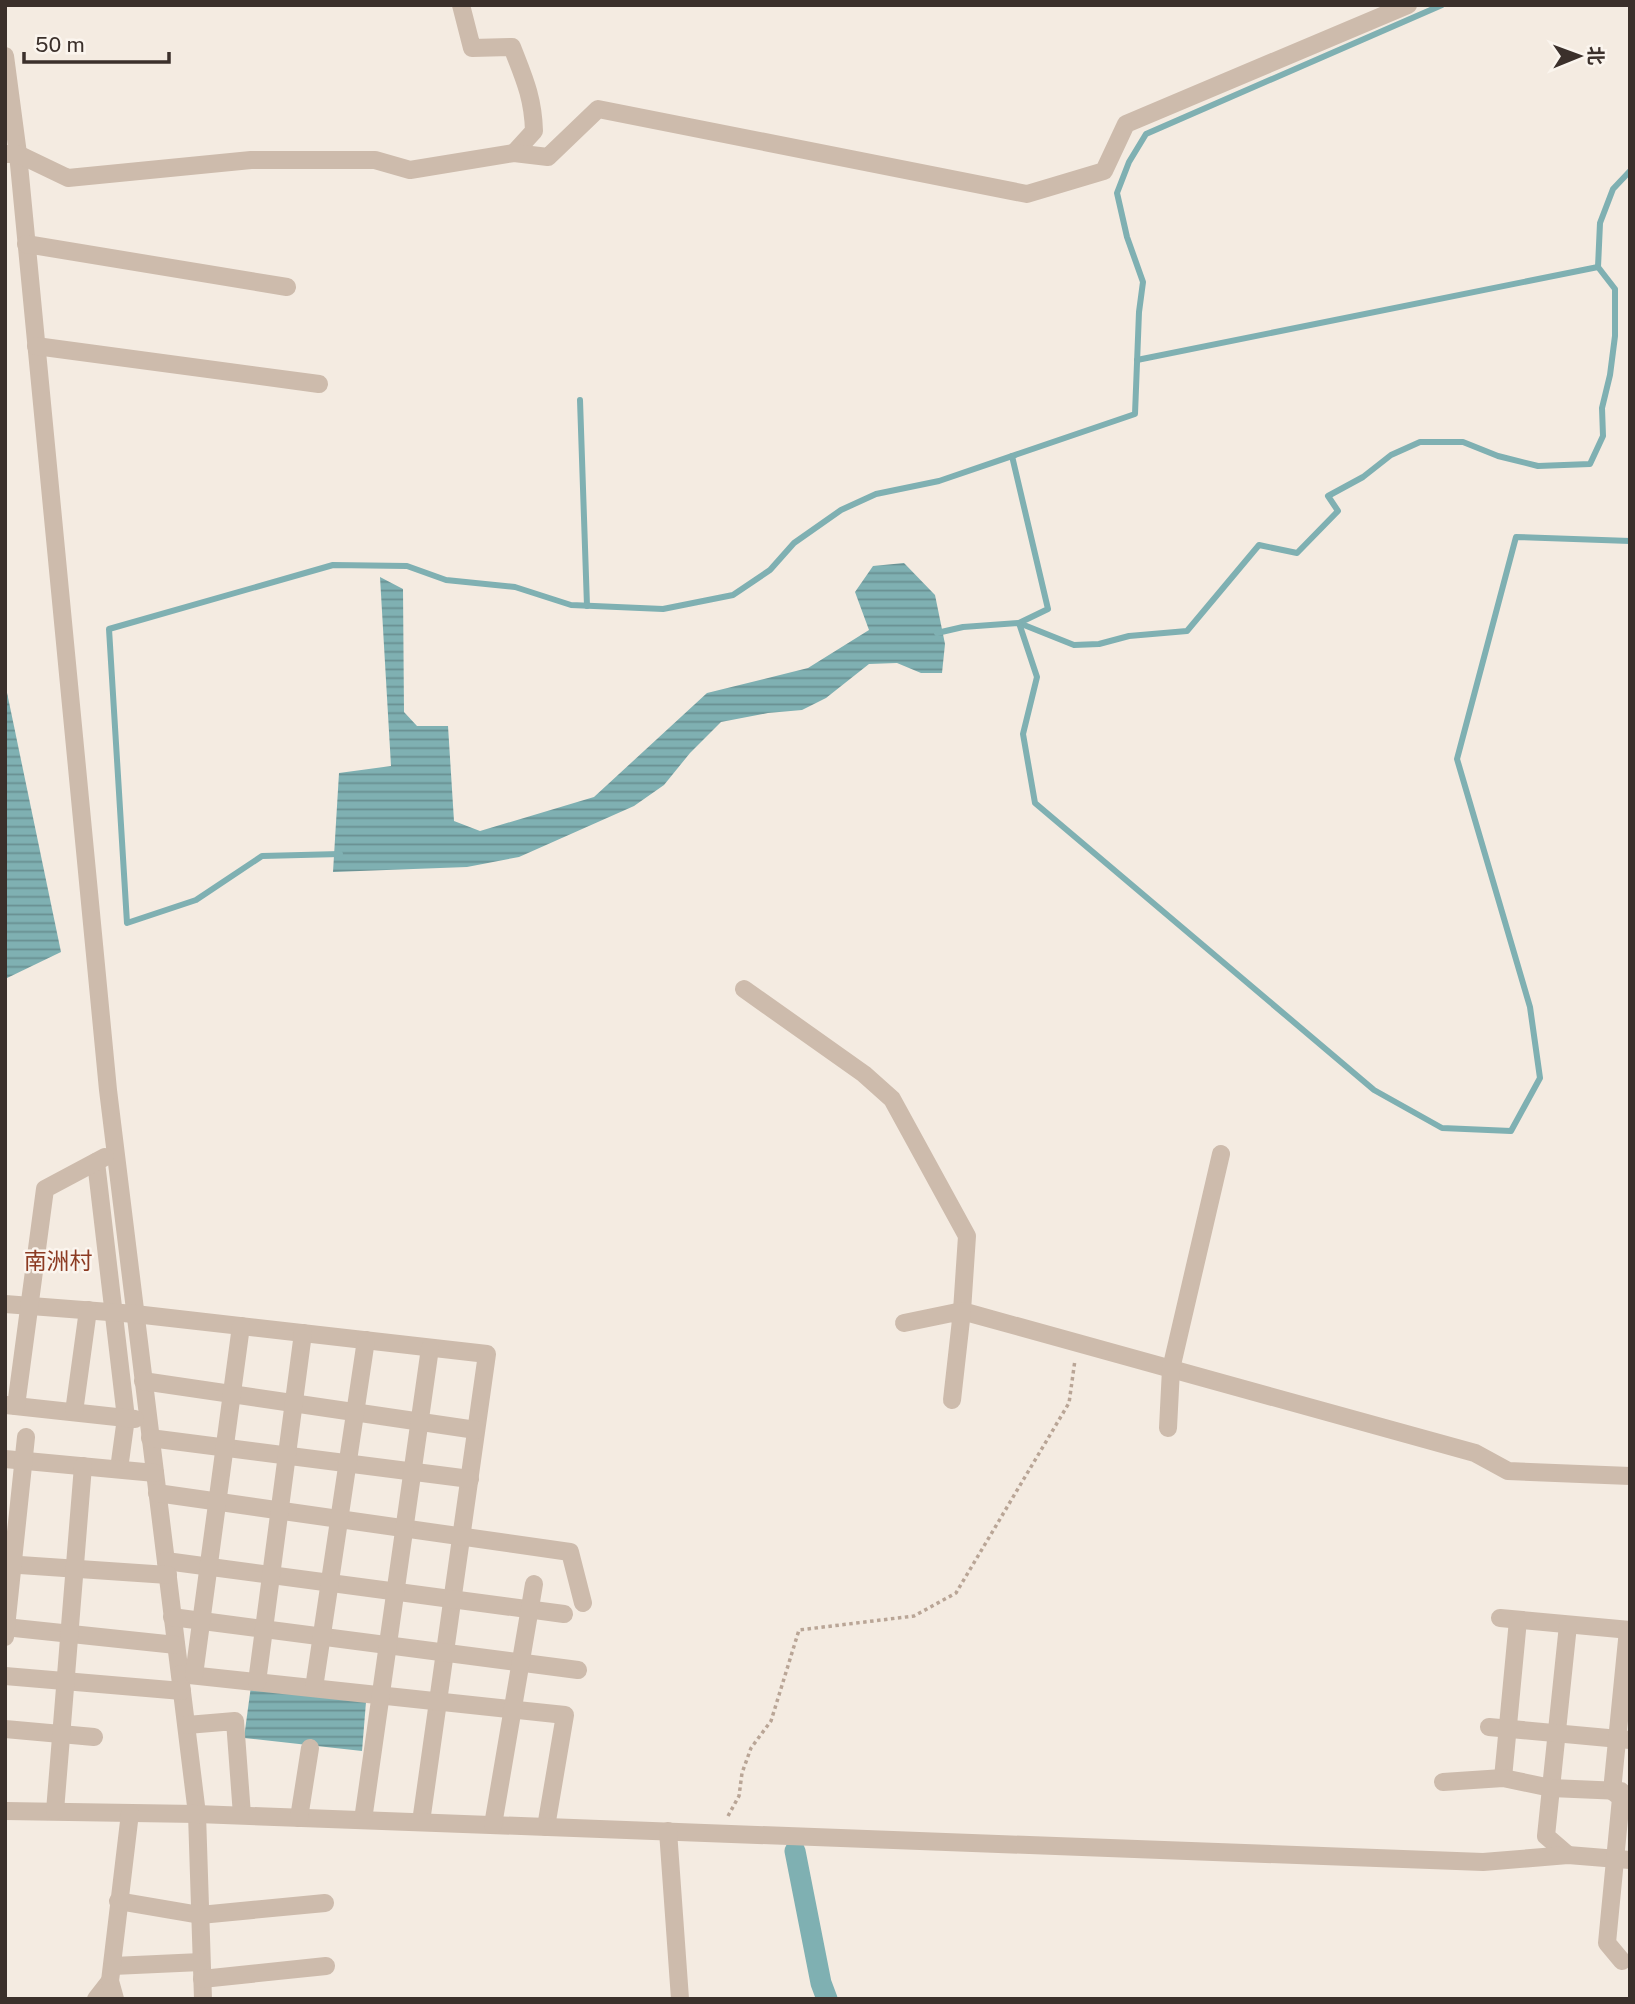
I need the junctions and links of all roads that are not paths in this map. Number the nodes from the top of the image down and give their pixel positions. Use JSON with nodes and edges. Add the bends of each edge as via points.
{"nodes":[{"id":1,"x":461,"y":5,"type":"edge"},
{"id":2,"x":1408,"y":5,"type":"edge"},
{"id":3,"x":5,"y":56,"type":"edge"},
{"id":4,"x":514,"y":153,"type":"junction"},
{"id":5,"x":11,"y":154,"type":"edge"},
{"id":6,"x":26,"y":244,"type":"junction"},
{"id":7,"x":286,"y":287,"type":"dead end"},
{"id":8,"x":36,"y":346,"type":"junction"},
{"id":9,"x":319,"y":384,"type":"dead end"},
{"id":10,"x":744,"y":989,"type":"dead end"},
{"id":11,"x":115,"y":1152,"type":"junction"},
{"id":12,"x":1221,"y":1154,"type":"dead end"},
{"id":13,"x":96,"y":1162,"type":"junction"},
{"id":14,"x":5,"y":1304,"type":"edge"},
{"id":15,"x":29,"y":1306,"type":"junction"},
{"id":16,"x":88,"y":1310,"type":"junction"},
{"id":17,"x":962,"y":1311,"type":"junction"},
{"id":18,"x":114,"y":1312,"type":"junction"},
{"id":19,"x":135,"y":1314,"type":"junction"},
{"id":20,"x":904,"y":1323,"type":"dead end"},
{"id":21,"x":241,"y":1326,"type":"junction"},
{"id":22,"x":303,"y":1333,"type":"junction"},
{"id":23,"x":366,"y":1340,"type":"junction"},
{"id":24,"x":430,"y":1348,"type":"junction"},
{"id":25,"x":1171,"y":1369,"type":"junction"},
{"id":26,"x":143,"y":1381,"type":"junction"},
{"id":27,"x":232,"y":1394,"type":"junction"},
{"id":28,"x":952,"y":1400,"type":"dead end"},
{"id":29,"x":294,"y":1403,"type":"junction"},
{"id":30,"x":11,"y":1405,"type":"edge"},
{"id":31,"x":74,"y":1412,"type":"junction"},
{"id":32,"x":355,"y":1412,"type":"junction"},
{"id":33,"x":126,"y":1418,"type":"junction"},
{"id":34,"x":420,"y":1422,"type":"junction"},
{"id":35,"x":1168,"y":1428,"type":"dead end"},
{"id":36,"x":150,"y":1429,"type":"junction"},
{"id":37,"x":476,"y":1430,"type":"junction"},
{"id":38,"x":26,"y":1437,"type":"dead end"},
{"id":39,"x":224,"y":1447,"type":"junction"},
{"id":40,"x":287,"y":1455,"type":"junction"},
{"id":41,"x":14,"y":1460,"type":"edge"},
{"id":42,"x":348,"y":1463,"type":"junction"},
{"id":43,"x":83,"y":1466,"type":"junction"},
{"id":44,"x":119,"y":1469,"type":"junction"},
{"id":45,"x":412,"y":1471,"type":"junction"},
{"id":46,"x":155,"y":1472,"type":"junction"},
{"id":47,"x":1630,"y":1476,"type":"edge"},
{"id":48,"x":470,"y":1479,"type":"junction"},
{"id":49,"x":157,"y":1493,"type":"junction"},
{"id":50,"x":217,"y":1501,"type":"junction"},
{"id":51,"x":280,"y":1510,"type":"junction"},
{"id":52,"x":339,"y":1519,"type":"junction"},
{"id":53,"x":405,"y":1528,"type":"junction"},
{"id":54,"x":462,"y":1537,"type":"junction"},
{"id":55,"x":9,"y":1564,"type":"edge"},
{"id":56,"x":208,"y":1567,"type":"junction"},
{"id":57,"x":167,"y":1568,"type":"junction"},
{"id":58,"x":75,"y":1569,"type":"junction"},
{"id":59,"x":271,"y":1575,"type":"junction"},
{"id":60,"x":330,"y":1583,"type":"junction"},
{"id":61,"x":534,"y":1584,"type":"dead end"},
{"id":62,"x":395,"y":1592,"type":"junction"},
{"id":63,"x":453,"y":1599,"type":"junction"},
{"id":64,"x":583,"y":1603,"type":"dead end"},
{"id":65,"x":530,"y":1609,"type":"junction"},
{"id":66,"x":564,"y":1614,"type":"dead end"},
{"id":67,"x":172,"y":1617,"type":"junction"},
{"id":68,"x":201,"y":1620,"type":"junction"},
{"id":69,"x":1568,"y":1625,"type":"junction"},
{"id":70,"x":6,"y":1628,"type":"edge"},
{"id":71,"x":264,"y":1629,"type":"junction"},
{"id":72,"x":1629,"y":1630,"type":"edge"},
{"id":73,"x":69,"y":1634,"type":"junction"},
{"id":74,"x":322,"y":1636,"type":"junction"},
{"id":75,"x":5,"y":1637,"type":"edge"},
{"id":76,"x":176,"y":1645,"type":"junction"},
{"id":77,"x":388,"y":1645,"type":"junction"},
{"id":78,"x":445,"y":1652,"type":"junction"},
{"id":79,"x":521,"y":1662,"type":"junction"},
{"id":80,"x":578,"y":1670,"type":"dead end"},
{"id":81,"x":5,"y":1676,"type":"edge"},
{"id":82,"x":185,"y":1680,"type":"junction"},
{"id":83,"x":65,"y":1681,"type":"junction"},
{"id":84,"x":257,"y":1682,"type":"junction"},
{"id":85,"x":314,"y":1688,"type":"junction"},
{"id":86,"x":381,"y":1695,"type":"junction"},
{"id":87,"x":438,"y":1702,"type":"junction"},
{"id":88,"x":513,"y":1710,"type":"junction"},
{"id":89,"x":187,"y":1725,"type":"junction"},
{"id":90,"x":1489,"y":1727,"type":"dead end"},
{"id":91,"x":5,"y":1729,"type":"edge"},
{"id":92,"x":1507,"y":1729,"type":"junction"},
{"id":93,"x":1557,"y":1733,"type":"junction"},
{"id":94,"x":61,"y":1734,"type":"junction"},
{"id":95,"x":94,"y":1737,"type":"dead end"},
{"id":96,"x":1624,"y":1739,"type":"edge"},
{"id":97,"x":310,"y":1748,"type":"dead end"},
{"id":98,"x":1503,"y":1778,"type":"junction"},
{"id":99,"x":1443,"y":1782,"type":"dead end"},
{"id":100,"x":1551,"y":1788,"type":"junction"},
{"id":101,"x":1621,"y":1791,"type":"edge"},
{"id":102,"x":5,"y":1811,"type":"edge"},
{"id":103,"x":55,"y":1811,"type":"junction"},
{"id":104,"x":130,"y":1813,"type":"junction"},
{"id":105,"x":197,"y":1814,"type":"junction"},
{"id":106,"x":242,"y":1815,"type":"junction"},
{"id":107,"x":299,"y":1818,"type":"junction"},
{"id":108,"x":363,"y":1820,"type":"junction"},
{"id":109,"x":422,"y":1822,"type":"junction"},
{"id":110,"x":493,"y":1825,"type":"junction"},
{"id":111,"x":546,"y":1827,"type":"junction"},
{"id":112,"x":668,"y":1831,"type":"junction"},
{"id":113,"x":1568,"y":1855,"type":"junction"},
{"id":114,"x":1622,"y":1859,"type":"edge"},
{"id":115,"x":118,"y":1901,"type":"junction"},
{"id":116,"x":325,"y":1903,"type":"dead end"},
{"id":117,"x":200,"y":1916,"type":"junction"},
{"id":118,"x":1622,"y":1961,"type":"dead end"},
{"id":119,"x":326,"y":1966,"type":"dead end"},
{"id":120,"x":202,"y":1970,"type":"junction"},
{"id":121,"x":112,"y":1982,"type":"edge"},
{"id":122,"x":96,"y":1999,"type":"edge"},
{"id":123,"x":203,"y":1999,"type":"edge"},
{"id":124,"x":680,"y":1999,"type":"edge"}],
"edges":[{"from":1,"to":4,"type":"street","via":[[472,48],[512,47],[524,78],[533,104],[534,131]]},
{"from":2,"to":4,"type":"street","via":[[1126,124],[1104,171],[1027,194],[598,109],[548,157]]},
{"from":3,"to":5,"type":"street"},
{"from":4,"to":5,"type":"street","via":[[410,170],[374,160],[251,160],[68,178]]},
{"from":5,"to":6,"type":"street"},
{"from":6,"to":7,"type":"street"},
{"from":6,"to":8,"type":"street"},
{"from":8,"to":9,"type":"street"},
{"from":8,"to":11,"type":"street"},
{"from":10,"to":17,"type":"street","via":[[892,1099],[967,1236]]},
{"from":11,"to":13,"type":"street"},
{"from":11,"to":19,"type":"street"},
{"from":12,"to":25,"type":"street"},
{"from":13,"to":15,"type":"street","via":[[45,1189]]},
{"from":13,"to":18,"type":"street"},
{"from":14,"to":15,"type":"street"},
{"from":15,"to":16,"type":"street"},
{"from":15,"to":30,"type":"street"},
{"from":16,"to":18,"type":"street"},
{"from":16,"to":31,"type":"street"},
{"from":17,"to":20,"type":"street"},
{"from":17,"to":25,"type":"street"},
{"from":17,"to":28,"type":"street"},
{"from":18,"to":19,"type":"street"},
{"from":18,"to":33,"type":"street"},
{"from":19,"to":21,"type":"street"},
{"from":19,"to":26,"type":"street"},
{"from":21,"to":22,"type":"street"},
{"from":21,"to":27,"type":"street"},
{"from":22,"to":23,"type":"street"},
{"from":22,"to":29,"type":"street"},
{"from":23,"to":24,"type":"street"},
{"from":23,"to":32,"type":"street"},
{"from":24,"to":34,"type":"street"},
{"from":24,"to":37,"type":"street","via":[[487,1354]]},
{"from":25,"to":35,"type":"street"},
{"from":25,"to":47,"type":"street","via":[[1475,1453],[1508,1471]]},
{"from":26,"to":27,"type":"street"},
{"from":26,"to":36,"type":"street"},
{"from":27,"to":29,"type":"street"},
{"from":27,"to":39,"type":"street"},
{"from":29,"to":32,"type":"street"},
{"from":29,"to":40,"type":"street"},
{"from":30,"to":31,"type":"street"},
{"from":31,"to":33,"type":"street"},
{"from":32,"to":34,"type":"street"},
{"from":32,"to":42,"type":"street"},
{"from":33,"to":36,"type":"street"},
{"from":33,"to":44,"type":"street"},
{"from":34,"to":37,"type":"street"},
{"from":34,"to":45,"type":"street"},
{"from":36,"to":39,"type":"street"},
{"from":36,"to":46,"type":"street"},
{"from":37,"to":48,"type":"street"},
{"from":38,"to":41,"type":"street"},
{"from":39,"to":40,"type":"street"},
{"from":39,"to":50,"type":"street"},
{"from":40,"to":42,"type":"street"},
{"from":40,"to":51,"type":"street"},
{"from":41,"to":43,"type":"street"},
{"from":41,"to":55,"type":"street"},
{"from":42,"to":45,"type":"street"},
{"from":42,"to":52,"type":"street"},
{"from":43,"to":44,"type":"street"},
{"from":43,"to":58,"type":"street"},
{"from":44,"to":46,"type":"street"},
{"from":45,"to":48,"type":"street"},
{"from":45,"to":53,"type":"street"},
{"from":46,"to":49,"type":"street"},
{"from":48,"to":54,"type":"street"},
{"from":49,"to":50,"type":"street"},
{"from":49,"to":57,"type":"street"},
{"from":50,"to":51,"type":"street"},
{"from":50,"to":56,"type":"street"},
{"from":51,"to":52,"type":"street"},
{"from":51,"to":59,"type":"street"},
{"from":52,"to":53,"type":"street"},
{"from":52,"to":60,"type":"street"},
{"from":53,"to":54,"type":"street"},
{"from":53,"to":62,"type":"street"},
{"from":54,"to":63,"type":"street"},
{"from":54,"to":64,"type":"street","via":[[570,1552]]},
{"from":55,"to":58,"type":"street"},
{"from":55,"to":70,"type":"street"},
{"from":56,"to":57,"type":"street"},
{"from":56,"to":59,"type":"street"},
{"from":56,"to":68,"type":"street"},
{"from":57,"to":58,"type":"street"},
{"from":57,"to":67,"type":"street"},
{"from":58,"to":73,"type":"street"},
{"from":59,"to":60,"type":"street"},
{"from":59,"to":71,"type":"street"},
{"from":60,"to":62,"type":"street"},
{"from":60,"to":74,"type":"street"},
{"from":61,"to":65,"type":"street"},
{"from":62,"to":63,"type":"street"},
{"from":62,"to":77,"type":"street"},
{"from":63,"to":65,"type":"street"},
{"from":63,"to":78,"type":"street"},
{"from":65,"to":66,"type":"street"},
{"from":65,"to":79,"type":"street"},
{"from":67,"to":68,"type":"street"},
{"from":67,"to":76,"type":"street"},
{"from":68,"to":71,"type":"street"},
{"from":68,"to":82,"type":"street"},
{"from":69,"to":72,"type":"street"},
{"from":69,"to":92,"type":"street","via":[[1509,1619]]},
{"from":69,"to":93,"type":"street"},
{"from":70,"to":73,"type":"street"},
{"from":70,"to":75,"type":"street"},
{"from":71,"to":74,"type":"street"},
{"from":71,"to":84,"type":"street"},
{"from":72,"to":96,"type":"street"},
{"from":73,"to":76,"type":"street"},
{"from":73,"to":83,"type":"street"},
{"from":74,"to":77,"type":"street"},
{"from":74,"to":85,"type":"street"},
{"from":76,"to":82,"type":"street"},
{"from":77,"to":78,"type":"street"},
{"from":77,"to":86,"type":"street"},
{"from":78,"to":79,"type":"street"},
{"from":78,"to":87,"type":"street"},
{"from":79,"to":80,"type":"street"},
{"from":79,"to":88,"type":"street"},
{"from":81,"to":83,"type":"street"},
{"from":82,"to":83,"type":"street"},
{"from":82,"to":84,"type":"street"},
{"from":82,"to":89,"type":"street"},
{"from":83,"to":94,"type":"street"},
{"from":84,"to":85,"type":"street"},
{"from":85,"to":86,"type":"street"},
{"from":86,"to":87,"type":"street"},
{"from":86,"to":108,"type":"street"},
{"from":87,"to":88,"type":"street"},
{"from":87,"to":109,"type":"street"},
{"from":88,"to":110,"type":"street"},
{"from":88,"to":111,"type":"street","via":[[565,1715]]},
{"from":89,"to":105,"type":"street"},
{"from":89,"to":106,"type":"street","via":[[235,1721]]},
{"from":90,"to":92,"type":"street"},
{"from":91,"to":94,"type":"street"},
{"from":92,"to":93,"type":"street"},
{"from":92,"to":98,"type":"street"},
{"from":93,"to":96,"type":"street"},
{"from":93,"to":100,"type":"street"},
{"from":94,"to":95,"type":"street"},
{"from":94,"to":103,"type":"street"},
{"from":96,"to":101,"type":"street"},
{"from":97,"to":107,"type":"street"},
{"from":98,"to":99,"type":"street"},
{"from":98,"to":100,"type":"street"},
{"from":100,"to":101,"type":"street"},
{"from":100,"to":113,"type":"street","via":[[1546,1836]]},
{"from":101,"to":114,"type":"street"},
{"from":102,"to":103,"type":"street"},
{"from":103,"to":104,"type":"street"},
{"from":104,"to":105,"type":"street"},
{"from":104,"to":115,"type":"street"},
{"from":105,"to":106,"type":"street"},
{"from":105,"to":117,"type":"street"},
{"from":106,"to":107,"type":"street"},
{"from":107,"to":108,"type":"street"},
{"from":108,"to":109,"type":"street"},
{"from":109,"to":110,"type":"street"},
{"from":110,"to":111,"type":"street"},
{"from":111,"to":112,"type":"street"},
{"from":112,"to":113,"type":"street","via":[[1483,1862]]},
{"from":112,"to":124,"type":"street"},
{"from":113,"to":114,"type":"street"},
{"from":114,"to":118,"type":"street","via":[[1606,1943]]},
{"from":115,"to":117,"type":"street"},
{"from":115,"to":121,"type":"street"},
{"from":116,"to":117,"type":"street"},
{"from":117,"to":120,"type":"street"},
{"from":119,"to":120,"type":"street"},
{"from":120,"to":121,"type":"street"},
{"from":120,"to":123,"type":"street"},
{"from":121,"to":122,"type":"street"}]}
